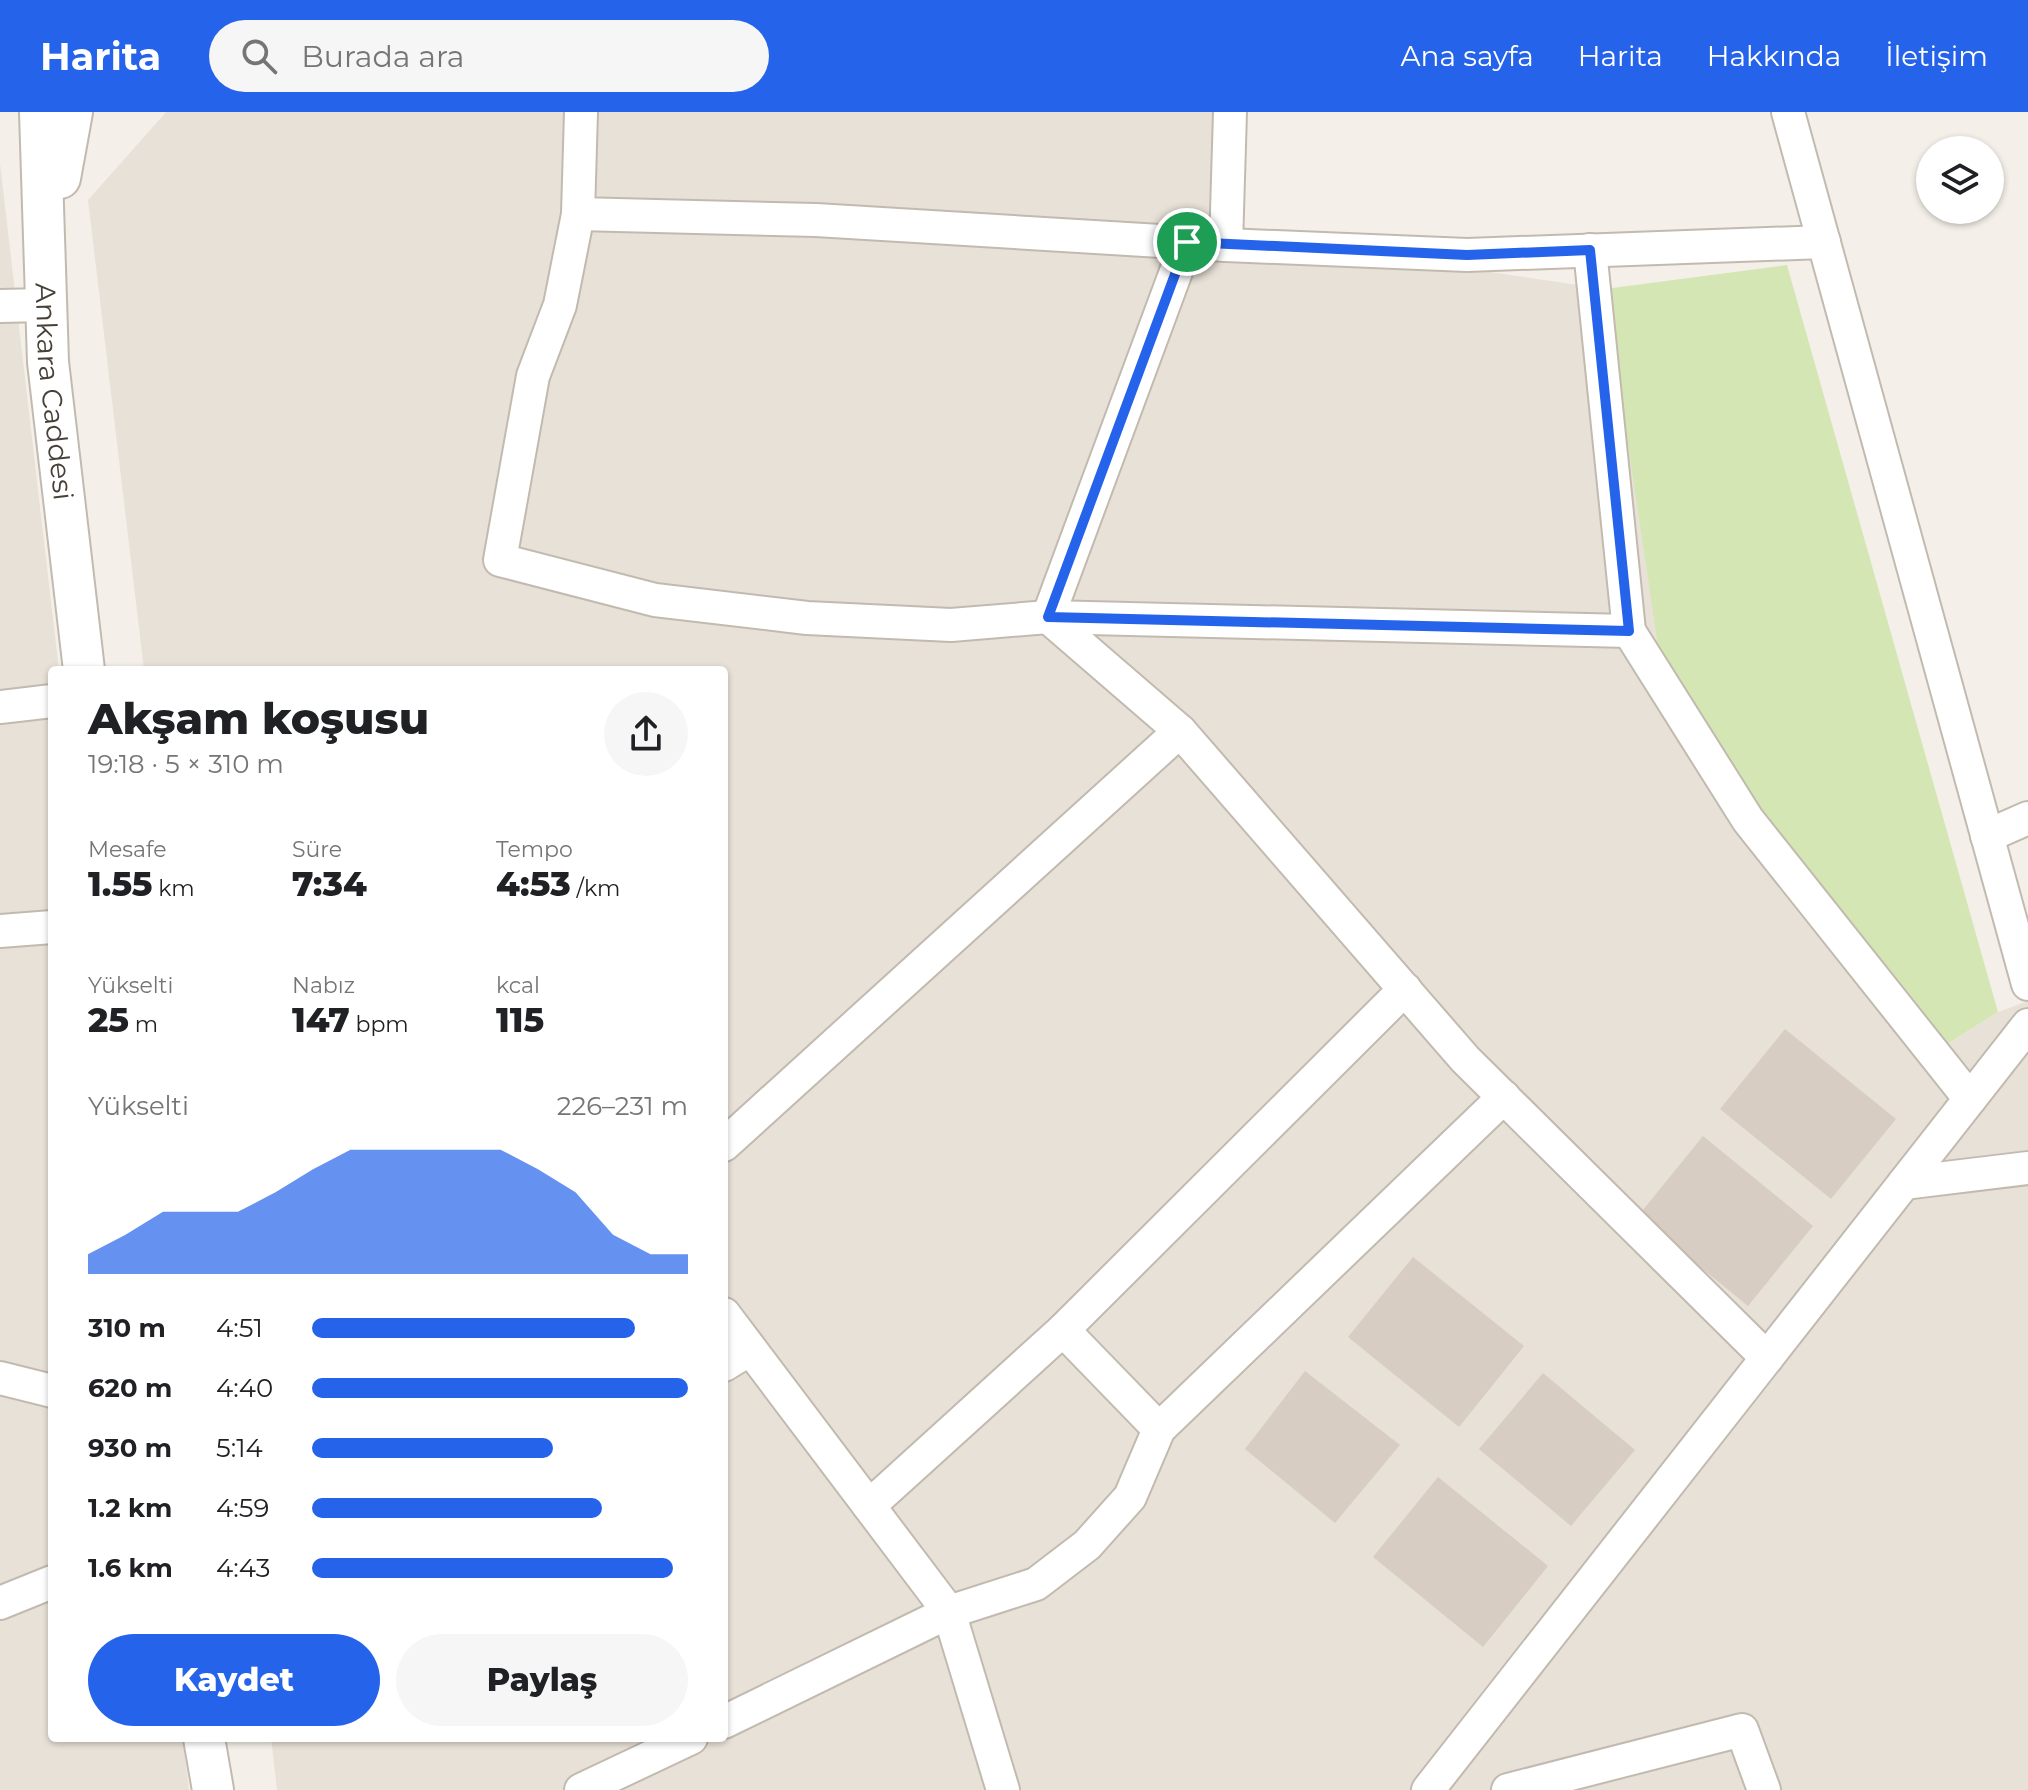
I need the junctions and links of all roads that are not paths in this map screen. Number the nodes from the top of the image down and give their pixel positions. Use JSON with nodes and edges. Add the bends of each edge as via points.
{"nodes":[{"id":1,"x":40,"y":112,"type":"edge"},
{"id":2,"x":72,"y":112,"type":"edge"},
{"id":3,"x":581,"y":112,"type":"edge"},
{"id":4,"x":1230,"y":112,"type":"edge"},
{"id":5,"x":1788,"y":112,"type":"edge"},
{"id":6,"x":578,"y":214,"type":"junction"},
{"id":7,"x":1187,"y":242,"type":"junction"},
{"id":8,"x":1824,"y":242,"type":"junction"},
{"id":9,"x":1226,"y":245,"type":"junction"},
{"id":10,"x":1590,"y":250,"type":"junction"},
{"id":11,"x":44,"y":305,"type":"junction"},
{"id":12,"x":0,"y":306,"type":"edge"},
{"id":13,"x":1048,"y":617,"type":"junction"},
{"id":14,"x":1629,"y":631,"type":"junction"},
{"id":15,"x":84,"y":666,"type":"edge"},
{"id":16,"x":48,"y":701,"type":"edge"},
{"id":17,"x":0,"y":707,"type":"edge"},
{"id":18,"x":1180,"y":731,"type":"junction"},
{"id":19,"x":2028,"y":818,"type":"edge"},
{"id":20,"x":1987,"y":836,"type":"junction"},
{"id":21,"x":48,"y":927,"type":"edge"},
{"id":22,"x":0,"y":931,"type":"edge"},
{"id":23,"x":2028,"y":984,"type":"edge"},
{"id":24,"x":1405,"y":989,"type":"junction"},
{"id":25,"x":2028,"y":1025,"type":"edge"},
{"id":26,"x":1504,"y":1097,"type":"junction"},
{"id":27,"x":1970,"y":1099,"type":"junction"},
{"id":28,"x":728,"y":1141,"type":"edge"},
{"id":29,"x":2028,"y":1168,"type":"edge"},
{"id":30,"x":1904,"y":1183,"type":"junction"},
{"id":31,"x":728,"y":1327,"type":"edge"},
{"id":32,"x":1063,"y":1330,"type":"junction"},
{"id":33,"x":737,"y":1357,"type":"edge"},
{"id":34,"x":1767,"y":1358,"type":"junction"},
{"id":35,"x":0,"y":1378,"type":"edge"},
{"id":36,"x":48,"y":1390,"type":"edge"},
{"id":37,"x":1159,"y":1429,"type":"junction"},
{"id":38,"x":869,"y":1506,"type":"junction"},
{"id":39,"x":48,"y":1584,"type":"edge"},
{"id":40,"x":0,"y":1603,"type":"edge"},
{"id":41,"x":949,"y":1612,"type":"junction"},
{"id":42,"x":728,"y":1720,"type":"edge"},
{"id":43,"x":205,"y":1742,"type":"edge"},
{"id":44,"x":683,"y":1742,"type":"edge"},
{"id":45,"x":213,"y":1790,"type":"edge"},
{"id":46,"x":581,"y":1790,"type":"edge"},
{"id":47,"x":1003,"y":1790,"type":"edge"},
{"id":48,"x":1428,"y":1790,"type":"edge"},
{"id":49,"x":1508,"y":1790,"type":"edge"},
{"id":50,"x":1764,"y":1790,"type":"edge"}],
"edges":[{"from":1,"to":11,"type":"street","name":"Ankara Caddesi"},
{"from":2,"to":11,"type":"street"},
{"from":3,"to":6,"type":"street"},
{"from":4,"to":9,"type":"street"},
{"from":5,"to":8,"type":"street"},
{"from":6,"to":7,"type":"street","via":[[816,220]]},
{"from":6,"to":13,"type":"street","via":[[560,305],[533,376],[500,560],[655,600],[807,618],[951,625]]},
{"from":7,"to":9,"type":"street"},
{"from":7,"to":13,"type":"street"},
{"from":8,"to":10,"type":"street"},
{"from":8,"to":20,"type":"street"},
{"from":9,"to":10,"type":"street","via":[[1467,255]]},
{"from":10,"to":14,"type":"street"},
{"from":11,"to":12,"type":"street"},
{"from":11,"to":15,"type":"street","name":"Ankara Caddesi"},
{"from":13,"to":14,"type":"street"},
{"from":13,"to":18,"type":"street"},
{"from":14,"to":27,"type":"street","via":[[1748,820]]},
{"from":16,"to":17,"type":"street"},
{"from":18,"to":24,"type":"street"},
{"from":18,"to":28,"type":"street"},
{"from":19,"to":20,"type":"street"},
{"from":20,"to":23,"type":"street"},
{"from":21,"to":22,"type":"street"},
{"from":24,"to":26,"type":"street"},
{"from":24,"to":32,"type":"street"},
{"from":25,"to":27,"type":"street"},
{"from":26,"to":34,"type":"street"},
{"from":26,"to":37,"type":"street"},
{"from":27,"to":30,"type":"street"},
{"from":29,"to":30,"type":"street"},
{"from":30,"to":34,"type":"street"},
{"from":31,"to":33,"type":"street"},
{"from":32,"to":37,"type":"street"},
{"from":32,"to":38,"type":"street"},
{"from":33,"to":38,"type":"street"},
{"from":34,"to":48,"type":"street"},
{"from":35,"to":36,"type":"street"},
{"from":37,"to":41,"type":"street","via":[[1130,1497],[1087,1545],[1036,1584]]},
{"from":38,"to":41,"type":"street"},
{"from":39,"to":40,"type":"street"},
{"from":41,"to":42,"type":"street"},
{"from":41,"to":47,"type":"street"},
{"from":43,"to":45,"type":"street"},
{"from":44,"to":46,"type":"street"},
{"from":49,"to":50,"type":"street","via":[[1742,1730]]}]}
